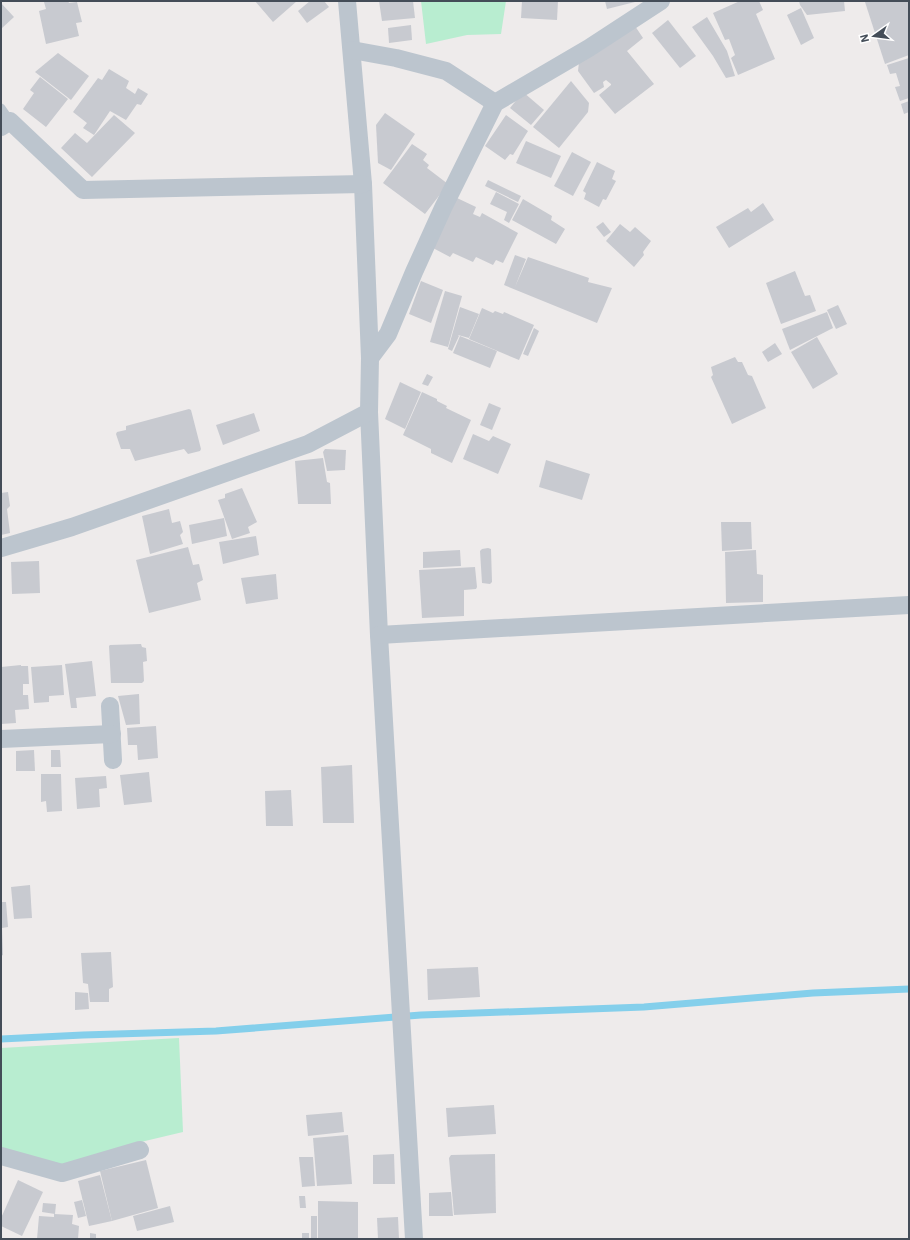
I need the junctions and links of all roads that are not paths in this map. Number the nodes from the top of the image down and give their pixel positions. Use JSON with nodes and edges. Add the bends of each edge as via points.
{"nodes":[{"id":1,"x":661,"y":1,"type":"edge"},
{"id":2,"x":345,"y":4,"type":"edge"},
{"id":3,"x":352,"y":50,"type":"junction"},
{"id":4,"x":495,"y":103,"type":"junction"},
{"id":5,"x":4,"y":119,"type":"edge"},
{"id":6,"x":363,"y":184,"type":"junction"},
{"id":7,"x":370,"y":358,"type":"junction"},
{"id":8,"x":369,"y":412,"type":"junction"},
{"id":9,"x":1,"y":548,"type":"edge"},
{"id":10,"x":909,"y":605,"type":"edge"},
{"id":11,"x":380,"y":635,"type":"junction"},
{"id":12,"x":110,"y":706,"type":"dead end"},
{"id":13,"x":112,"y":734,"type":"junction"},
{"id":14,"x":1,"y":739,"type":"edge"},
{"id":15,"x":113,"y":760,"type":"dead end"},
{"id":16,"x":140,"y":1150,"type":"dead end"},
{"id":17,"x":1,"y":1156,"type":"edge"},
{"id":18,"x":414,"y":1239,"type":"edge"}],
"edges":[{"from":1,"to":4,"type":"street"},
{"from":2,"to":3,"type":"street"},
{"from":3,"to":4,"type":"street","via":[[446,71]]},
{"from":3,"to":6,"type":"street"},
{"from":4,"to":7,"type":"street","via":[[443,208],[388,334]]},
{"from":5,"to":6,"type":"street","via":[[84,190]]},
{"from":6,"to":7,"type":"street"},
{"from":7,"to":8,"type":"street"},
{"from":8,"to":9,"type":"street","via":[[308,444],[72,527]]},
{"from":8,"to":11,"type":"street"},
{"from":10,"to":11,"type":"street"},
{"from":11,"to":18,"type":"street"},
{"from":12,"to":13,"type":"street"},
{"from":13,"to":14,"type":"street"},
{"from":13,"to":15,"type":"street"},
{"from":16,"to":17,"type":"street","via":[[62,1173]]}]}
